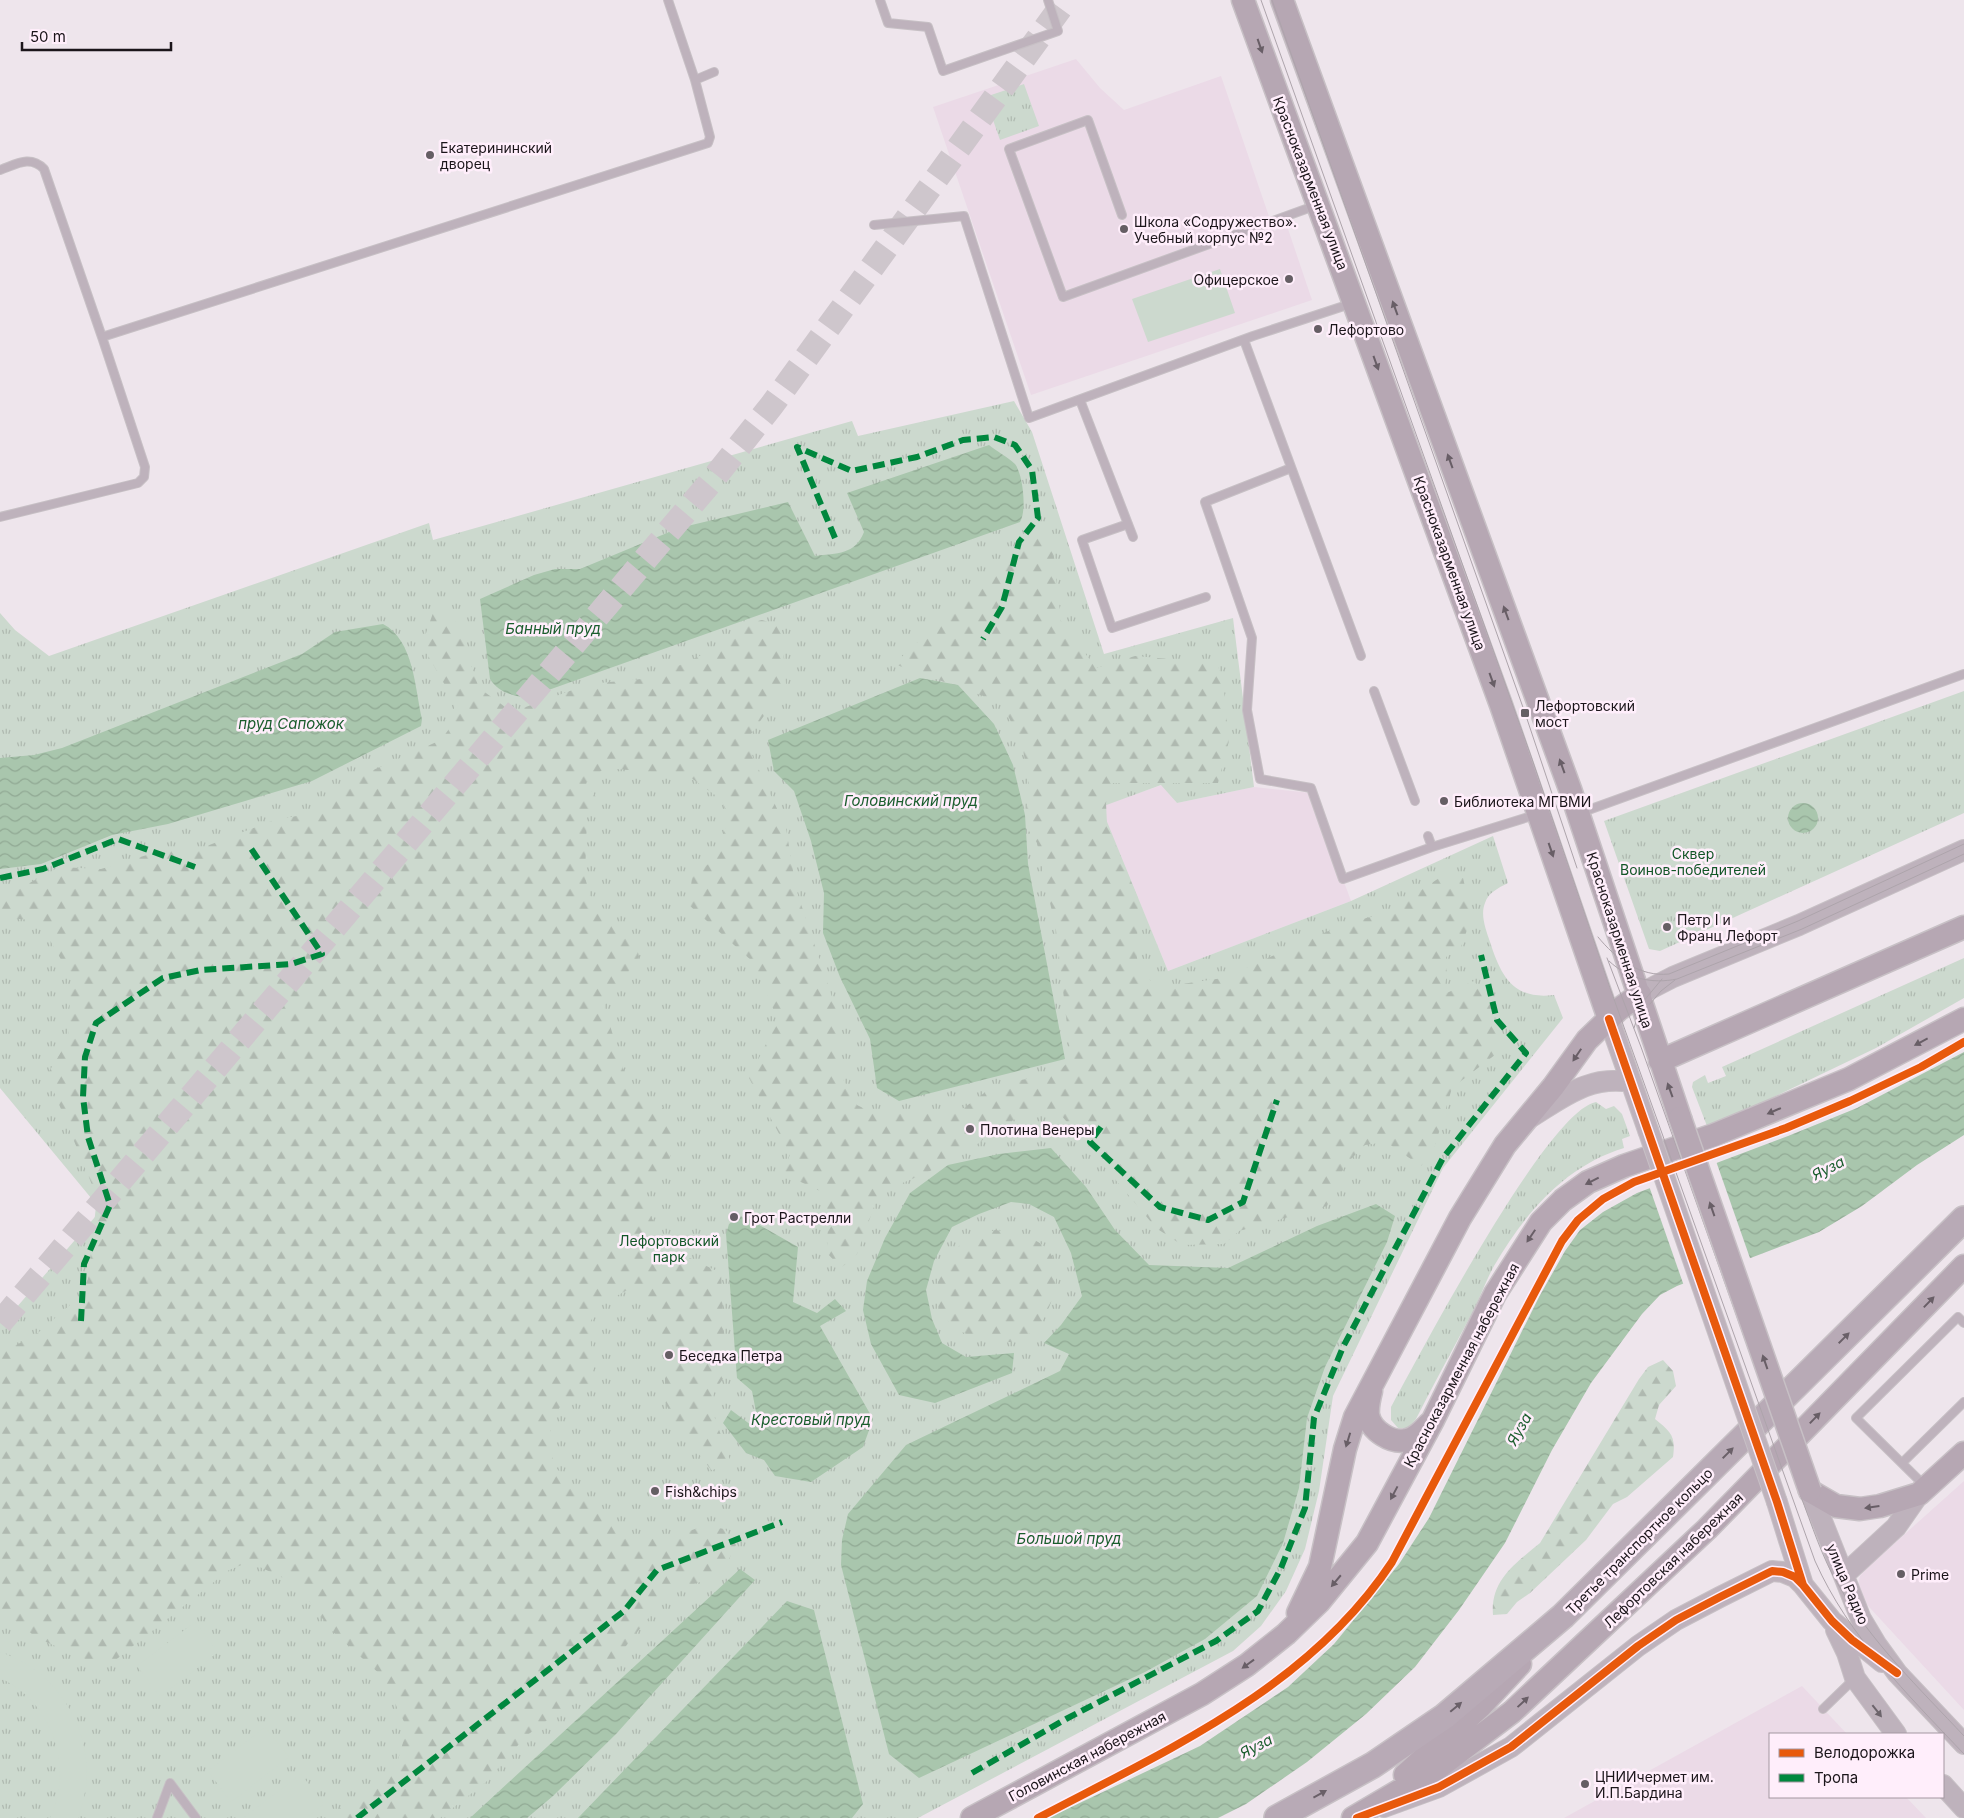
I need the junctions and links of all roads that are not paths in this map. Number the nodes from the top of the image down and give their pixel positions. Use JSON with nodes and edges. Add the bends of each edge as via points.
{"nodes":[{"id":1,"x":668,"y":0,"type":"edge"},
{"id":2,"x":880,"y":0,"type":"edge"},
{"id":3,"x":1048,"y":0,"type":"edge"},
{"id":4,"x":1244,"y":0,"type":"edge"},
{"id":5,"x":1282,"y":0,"type":"edge"},
{"id":6,"x":714,"y":72,"type":"dead end"},
{"id":7,"x":695,"y":80,"type":"junction"},
{"id":8,"x":0,"y":170,"type":"edge"},
{"id":9,"x":1319,"y":204,"type":"junction"},
{"id":10,"x":1122,"y":214,"type":"dead end"},
{"id":11,"x":874,"y":225,"type":"dead end"},
{"id":12,"x":1355,"y":302,"type":"junction"},
{"id":13,"x":102,"y":337,"type":"junction"},
{"id":14,"x":1244,"y":340,"type":"junction"},
{"id":15,"x":1080,"y":400,"type":"junction"},
{"id":16,"x":1291,"y":468,"type":"junction"},
{"id":17,"x":0,"y":517,"type":"edge"},
{"id":18,"x":1128,"y":524,"type":"junction"},
{"id":19,"x":1133,"y":537,"type":"dead end"},
{"id":20,"x":1206,"y":598,"type":"dead end"},
{"id":21,"x":1361,"y":656,"type":"dead end"},
{"id":22,"x":1964,"y":674,"type":"edge"},
{"id":23,"x":1374,"y":691,"type":"dead end"},
{"id":24,"x":1414,"y":800,"type":"dead end"},
{"id":25,"x":1539,"y":814,"type":"junction"},
{"id":26,"x":1578,"y":814,"type":"junction"},
{"id":27,"x":1428,"y":836,"type":"dead end"},
{"id":28,"x":1432,"y":848,"type":"junction"},
{"id":29,"x":1964,"y":850,"type":"edge"},
{"id":30,"x":1964,"y":927,"type":"edge"},
{"id":31,"x":1640,"y":994,"type":"junction"},
{"id":32,"x":1609,"y":1019,"type":"junction"},
{"id":33,"x":1964,"y":1020,"type":"edge"},
{"id":34,"x":1660,"y":1061,"type":"junction"},
{"id":35,"x":1631,"y":1082,"type":"junction"},
{"id":36,"x":1528,"y":1119,"type":"junction"},
{"id":37,"x":1964,"y":1219,"type":"edge"},
{"id":38,"x":1960,"y":1273,"type":"edge"},
{"id":39,"x":1964,"y":1322,"type":"edge"},
{"id":40,"x":1373,"y":1379,"type":"junction"},
{"id":41,"x":1964,"y":1402,"type":"edge"},
{"id":42,"x":1433,"y":1420,"type":"junction"},
{"id":43,"x":1964,"y":1453,"type":"edge"},
{"id":44,"x":1902,"y":1463,"type":"junction"},
{"id":45,"x":1810,"y":1491,"type":"junction"},
{"id":46,"x":1923,"y":1491,"type":"junction"},
{"id":47,"x":1777,"y":1502,"type":"joint"},
{"id":48,"x":1844,"y":1575,"type":"junction"},
{"id":49,"x":1803,"y":1585,"type":"junction"},
{"id":50,"x":1563,"y":1616,"type":"junction"},
{"id":51,"x":1832,"y":1621,"type":"junction"},
{"id":52,"x":1286,"y":1634,"type":"junction"},
{"id":53,"x":1896,"y":1672,"type":"junction"},
{"id":54,"x":1855,"y":1678,"type":"junction"},
{"id":55,"x":1202,"y":1694,"type":"joint"},
{"id":56,"x":1823,"y":1709,"type":"dead end"},
{"id":57,"x":1895,"y":1733,"type":"edge"},
{"id":58,"x":1964,"y":1744,"type":"edge"},
{"id":59,"x":1944,"y":1786,"type":"edge"},
{"id":60,"x":1964,"y":1810,"type":"edge"},
{"id":61,"x":157,"y":1818,"type":"edge"},
{"id":62,"x":196,"y":1818,"type":"edge"},
{"id":63,"x":972,"y":1818,"type":"edge"},
{"id":64,"x":1277,"y":1818,"type":"edge"},
{"id":65,"x":1354,"y":1818,"type":"edge"},
{"id":66,"x":1957,"y":1818,"type":"edge"}],
"edges":[{"from":1,"to":7,"type":"lane"},
{"from":2,"to":3,"type":"lane","via":[[888,23],[928,27],[943,71],[1058,30]]},
{"from":4,"to":9,"type":"main road","name":"Красноказарменная улица","one_way":true},
{"from":26,"to":5,"type":"main road","name":"Красноказарменная улица","one_way":true},
{"from":6,"to":7,"type":"lane"},
{"from":7,"to":13,"type":"lane","via":[[710,137],[708,143]]},
{"from":8,"to":13,"type":"lane","via":[[26,160],[36,162],[44,169]]},
{"from":9,"to":10,"type":"lane","via":[[1063,297],[1009,149],[1088,120]]},
{"from":9,"to":12,"type":"main road","name":"Красноказарменная улица"},
{"from":11,"to":15,"type":"lane","via":[[964,216],[1029,418]]},
{"from":12,"to":14,"type":"lane"},
{"from":12,"to":25,"type":"main road","name":"Красноказарменная улица","one_way":true},
{"from":13,"to":17,"type":"lane","via":[[145,467],[144,477],[138,482]]},
{"from":14,"to":15,"type":"lane"},
{"from":14,"to":16,"type":"lane"},
{"from":15,"to":18,"type":"lane"},
{"from":16,"to":21,"type":"lane"},
{"from":16,"to":28,"type":"lane","via":[[1205,502],[1252,638],[1247,710],[1260,779],[1311,788],[1343,879]]},
{"from":18,"to":19,"type":"lane"},
{"from":18,"to":20,"type":"lane","via":[[1082,540],[1112,628]]},
{"from":22,"to":26,"type":"lane"},
{"from":23,"to":24,"type":"lane"},
{"from":25,"to":28,"type":"lane"},
{"from":25,"to":32,"type":"main road","name":"Красноказарменная улица","one_way":true},
{"from":26,"to":31,"type":"main road","name":"Красноказарменная улица"},
{"from":27,"to":28,"type":"lane"},
{"from":29,"to":31,"type":"street","via":[[1799,925],[1673,976]]},
{"from":30,"to":34,"type":"main road"},
{"from":31,"to":32,"type":"main road"},
{"from":31,"to":34,"type":"main road","name":"Красноказарменная улица"},
{"from":32,"to":35,"type":"street","name":"Красноказарменная улица"},
{"from":32,"to":36,"type":"main road","one_way":true,"via":[[1587,1040]]},
{"from":33,"to":42,"type":"main road","name":"Красноказарменная набережная","one_way":true,"via":[[1850,1079],[1714,1136],[1624,1166],[1588,1182],[1563,1200],[1541,1222],[1495,1294]]},
{"from":45,"to":34,"type":"main road","name":"Красноказарменная улица","one_way":true,"bridge":true},
{"from":35,"to":36,"type":"street","via":[[1593,1082]]},
{"from":35,"to":47,"type":"street","name":"Красноказарменная улица","bridge":true},
{"from":36,"to":40,"type":"main road","via":[[1506,1145],[1460,1218]]},
{"from":50,"to":37,"type":"main road","name":"Третье транспортное кольцо","one_way":true},
{"from":65,"to":38,"type":"main road","name":"Лефортовская набережная","one_way":true,"via":[[1438,1768],[1512,1712],[1707,1529]]},
{"from":39,"to":44,"type":"lane","via":[[1958,1317],[1856,1418]]},
{"from":40,"to":42,"type":"main road","via":[[1368,1416],[1385,1436],[1394,1441],[1407,1441],[1418,1436]]},
{"from":40,"to":52,"type":"main road","one_way":true,"via":[[1355,1417],[1345,1449],[1320,1567]]},
{"from":41,"to":44,"type":"lane"},
{"from":42,"to":52,"type":"main road","name":"Красноказарменная набережная","one_way":true,"via":[[1367,1543],[1319,1602]]},
{"from":43,"to":46,"type":"main road"},
{"from":44,"to":46,"type":"lane"},
{"from":46,"to":45,"type":"main road","one_way":true,"via":[[1880,1506],[1860,1509],[1836,1506]]},
{"from":45,"to":48,"type":"street","name":"улица Радио"},
{"from":46,"to":48,"type":"street","via":[[1896,1527]]},
{"from":47,"to":49,"type":"street","name":"улица Радио"},
{"from":48,"to":53,"type":"street","name":"улица Радио","via":[[1861,1619]]},
{"from":49,"to":51,"type":"street","name":"улица Радио"},
{"from":49,"to":65,"type":"street","via":[[1784,1572],[1772,1571],[1720,1597],[1676,1620],[1638,1646],[1511,1747],[1439,1787]]},
{"from":64,"to":50,"type":"main road","name":"Третье транспортное кольцо","one_way":true,"via":[[1373,1765],[1445,1716]]},
{"from":50,"to":65,"type":"main road","via":[[1481,1706],[1423,1761]]},
{"from":51,"to":53,"type":"street","name":"улица Радио"},
{"from":51,"to":54,"type":"street"},
{"from":52,"to":55,"type":"main road","name":"Красноказарменная набережная","one_way":true,"via":[[1248,1665]]},
{"from":53,"to":58,"type":"street","name":"улица Радио"},
{"from":54,"to":56,"type":"lane"},
{"from":54,"to":57,"type":"street","one_way":true},
{"from":55,"to":63,"type":"main road","name":"Головинская набережная"},
{"from":59,"to":60,"type":"street"},
{"from":60,"to":66,"type":"lane"},
{"from":61,"to":62,"type":"lane","via":[[170,1783]]}]}
